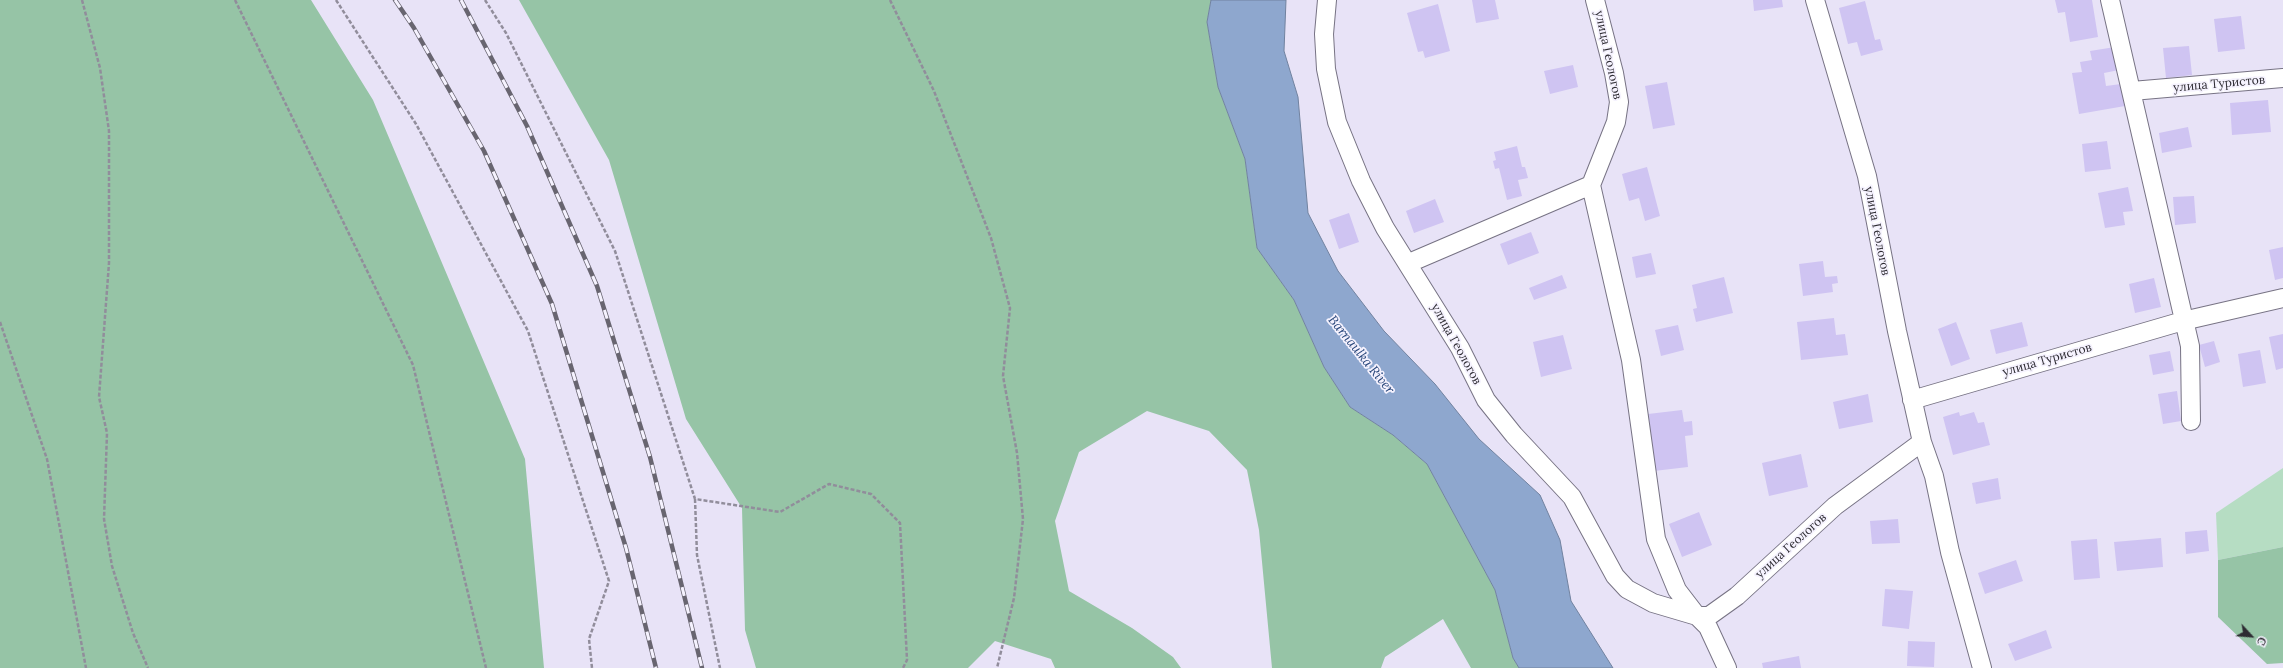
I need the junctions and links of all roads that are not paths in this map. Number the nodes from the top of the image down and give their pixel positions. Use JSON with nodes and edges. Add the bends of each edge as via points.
{"nodes":[{"id":1,"x":1327,"y":0,"type":"edge"},
{"id":2,"x":1595,"y":0,"type":"edge"},
{"id":3,"x":1815,"y":0,"type":"edge"},
{"id":4,"x":2110,"y":0,"type":"edge"},
{"id":5,"x":2283,"y":78,"type":"edge"},
{"id":6,"x":2132,"y":91,"type":"junction"},
{"id":7,"x":1591,"y":185,"type":"junction"},
{"id":8,"x":1409,"y":263,"type":"junction"},
{"id":9,"x":2283,"y":298,"type":"edge"},
{"id":10,"x":2183,"y":321,"type":"junction"},
{"id":11,"x":1912,"y":400,"type":"junction"},
{"id":12,"x":2191,"y":421,"type":"dead end"},
{"id":13,"x":1922,"y":442,"type":"junction"},
{"id":14,"x":1697,"y":616,"type":"junction"},
{"id":15,"x":1727,"y":668,"type":"edge"},
{"id":16,"x":1982,"y":668,"type":"edge"}],
"edges":[{"from":1,"to":8,"type":"street","name":"улица Геологов","via":[[1324,34],[1326,69],[1337,122],[1361,181],[1385,228]]},
{"from":2,"to":7,"type":"street","name":"улица Геологов","via":[[1619,102],[1616,122]]},
{"from":3,"to":11,"type":"street","name":"улица Геологов","via":[[1867,176]]},
{"from":4,"to":6,"type":"street"},
{"from":5,"to":6,"type":"street","name":"улица Туристов"},
{"from":6,"to":10,"type":"street"},
{"from":7,"to":8,"type":"street"},
{"from":7,"to":14,"type":"street","via":[[1631,360],[1656,539],[1677,590]]},
{"from":8,"to":14,"type":"street","name":"улица Геологов","via":[[1460,348],[1486,400],[1514,435],[1572,497],[1615,576],[1627,589],[1652,603]]},
{"from":9,"to":10,"type":"street","name":"улица Туристов"},
{"from":10,"to":11,"type":"street","name":"улица Туристов"},
{"from":10,"to":12,"type":"street","via":[[2190,346]]},
{"from":11,"to":13,"type":"street","name":"улица Геологов"},
{"from":13,"to":14,"type":"street","name":"улица Геологов","via":[[1835,506],[1720,610],[1709,616]]},
{"from":13,"to":16,"type":"street","name":"улица Геологов","via":[[1934,476],[1950,552]]},
{"from":14,"to":15,"type":"street","via":[[1708,627]]}]}
